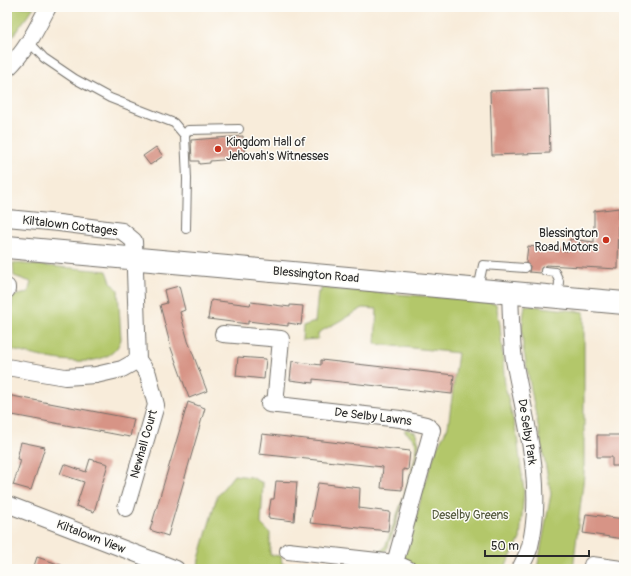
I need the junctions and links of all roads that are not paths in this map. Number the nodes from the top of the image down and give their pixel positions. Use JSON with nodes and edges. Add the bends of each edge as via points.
{"nodes":[{"id":1,"x":48,"y":7,"type":"edge"},
{"id":2,"x":29,"y":42,"type":"junction"},
{"id":3,"x":7,"y":68,"type":"edge"},
{"id":4,"x":239,"y":129,"type":"dead end"},
{"id":5,"x":185,"y":136,"type":"junction"},
{"id":6,"x":7,"y":218,"type":"edge"},
{"id":7,"x":186,"y":229,"type":"dead end"},
{"id":8,"x":7,"y":247,"type":"edge"},
{"id":9,"x":134,"y":259,"type":"junction"},
{"id":10,"x":525,"y":268,"type":"dead end"},
{"id":11,"x":546,"y":271,"type":"dead end"},
{"id":12,"x":478,"y":290,"type":"junction"},
{"id":13,"x":510,"y":293,"type":"junction"},
{"id":14,"x":558,"y":298,"type":"junction"},
{"id":15,"x":624,"y":303,"type":"edge"},
{"id":16,"x":223,"y":334,"type":"dead end"},
{"id":17,"x":138,"y":360,"type":"junction"},
{"id":18,"x":7,"y":367,"type":"edge"},
{"id":19,"x":7,"y":504,"type":"edge"},
{"id":20,"x":126,"y":508,"type":"dead end"},
{"id":21,"x":288,"y":551,"type":"dead end"},
{"id":22,"x":592,"y":565,"type":"dead end"},
{"id":23,"x":401,"y":566,"type":"edge"},
{"id":24,"x":176,"y":569,"type":"edge"},
{"id":25,"x":520,"y":569,"type":"edge"},
{"id":26,"x":621,"y":569,"type":"edge"}],
"edges":[{"from":1,"to":2,"type":"street"},
{"from":2,"to":3,"type":"street","via":[[20,56]]},
{"from":2,"to":5,"type":"lane","via":[[44,58],[75,79],[110,98],[174,123]]},
{"from":4,"to":5,"type":"lane","via":[[188,130]]},
{"from":5,"to":7,"type":"lane"},
{"from":6,"to":9,"type":"street","name":"Kiltalown Cottages","via":[[122,231],[134,241]]},
{"from":8,"to":9,"type":"main road","name":"Blessington Road"},
{"from":9,"to":12,"type":"main road","name":"Blessington Road"},
{"from":9,"to":17,"type":"street"},
{"from":10,"to":12,"type":"lane","via":[[484,265]]},
{"from":11,"to":14,"type":"lane","via":[[555,272],[559,281]]},
{"from":12,"to":13,"type":"main road","name":"Blessington Road"},
{"from":13,"to":14,"type":"main road","name":"Blessington Road"},
{"from":13,"to":25,"type":"street","name":"De Selby Park","via":[[514,358],[528,432],[535,492],[535,513],[529,547]]},
{"from":14,"to":15,"type":"main road","name":"Blessington Road"},
{"from":16,"to":23,"type":"street","name":"De Selby Lawns","via":[[281,339],[272,405],[400,419],[426,425],[432,430]]},
{"from":17,"to":18,"type":"street","via":[[122,369],[96,375],[66,377]]},
{"from":17,"to":20,"type":"street","name":"Newhall Court","via":[[148,374],[156,406]]},
{"from":19,"to":24,"type":"street","name":"Kiltalown View"},
{"from":21,"to":23,"type":"street","name":"De Selby Lawns"},
{"from":22,"to":26,"type":"street"}]}
